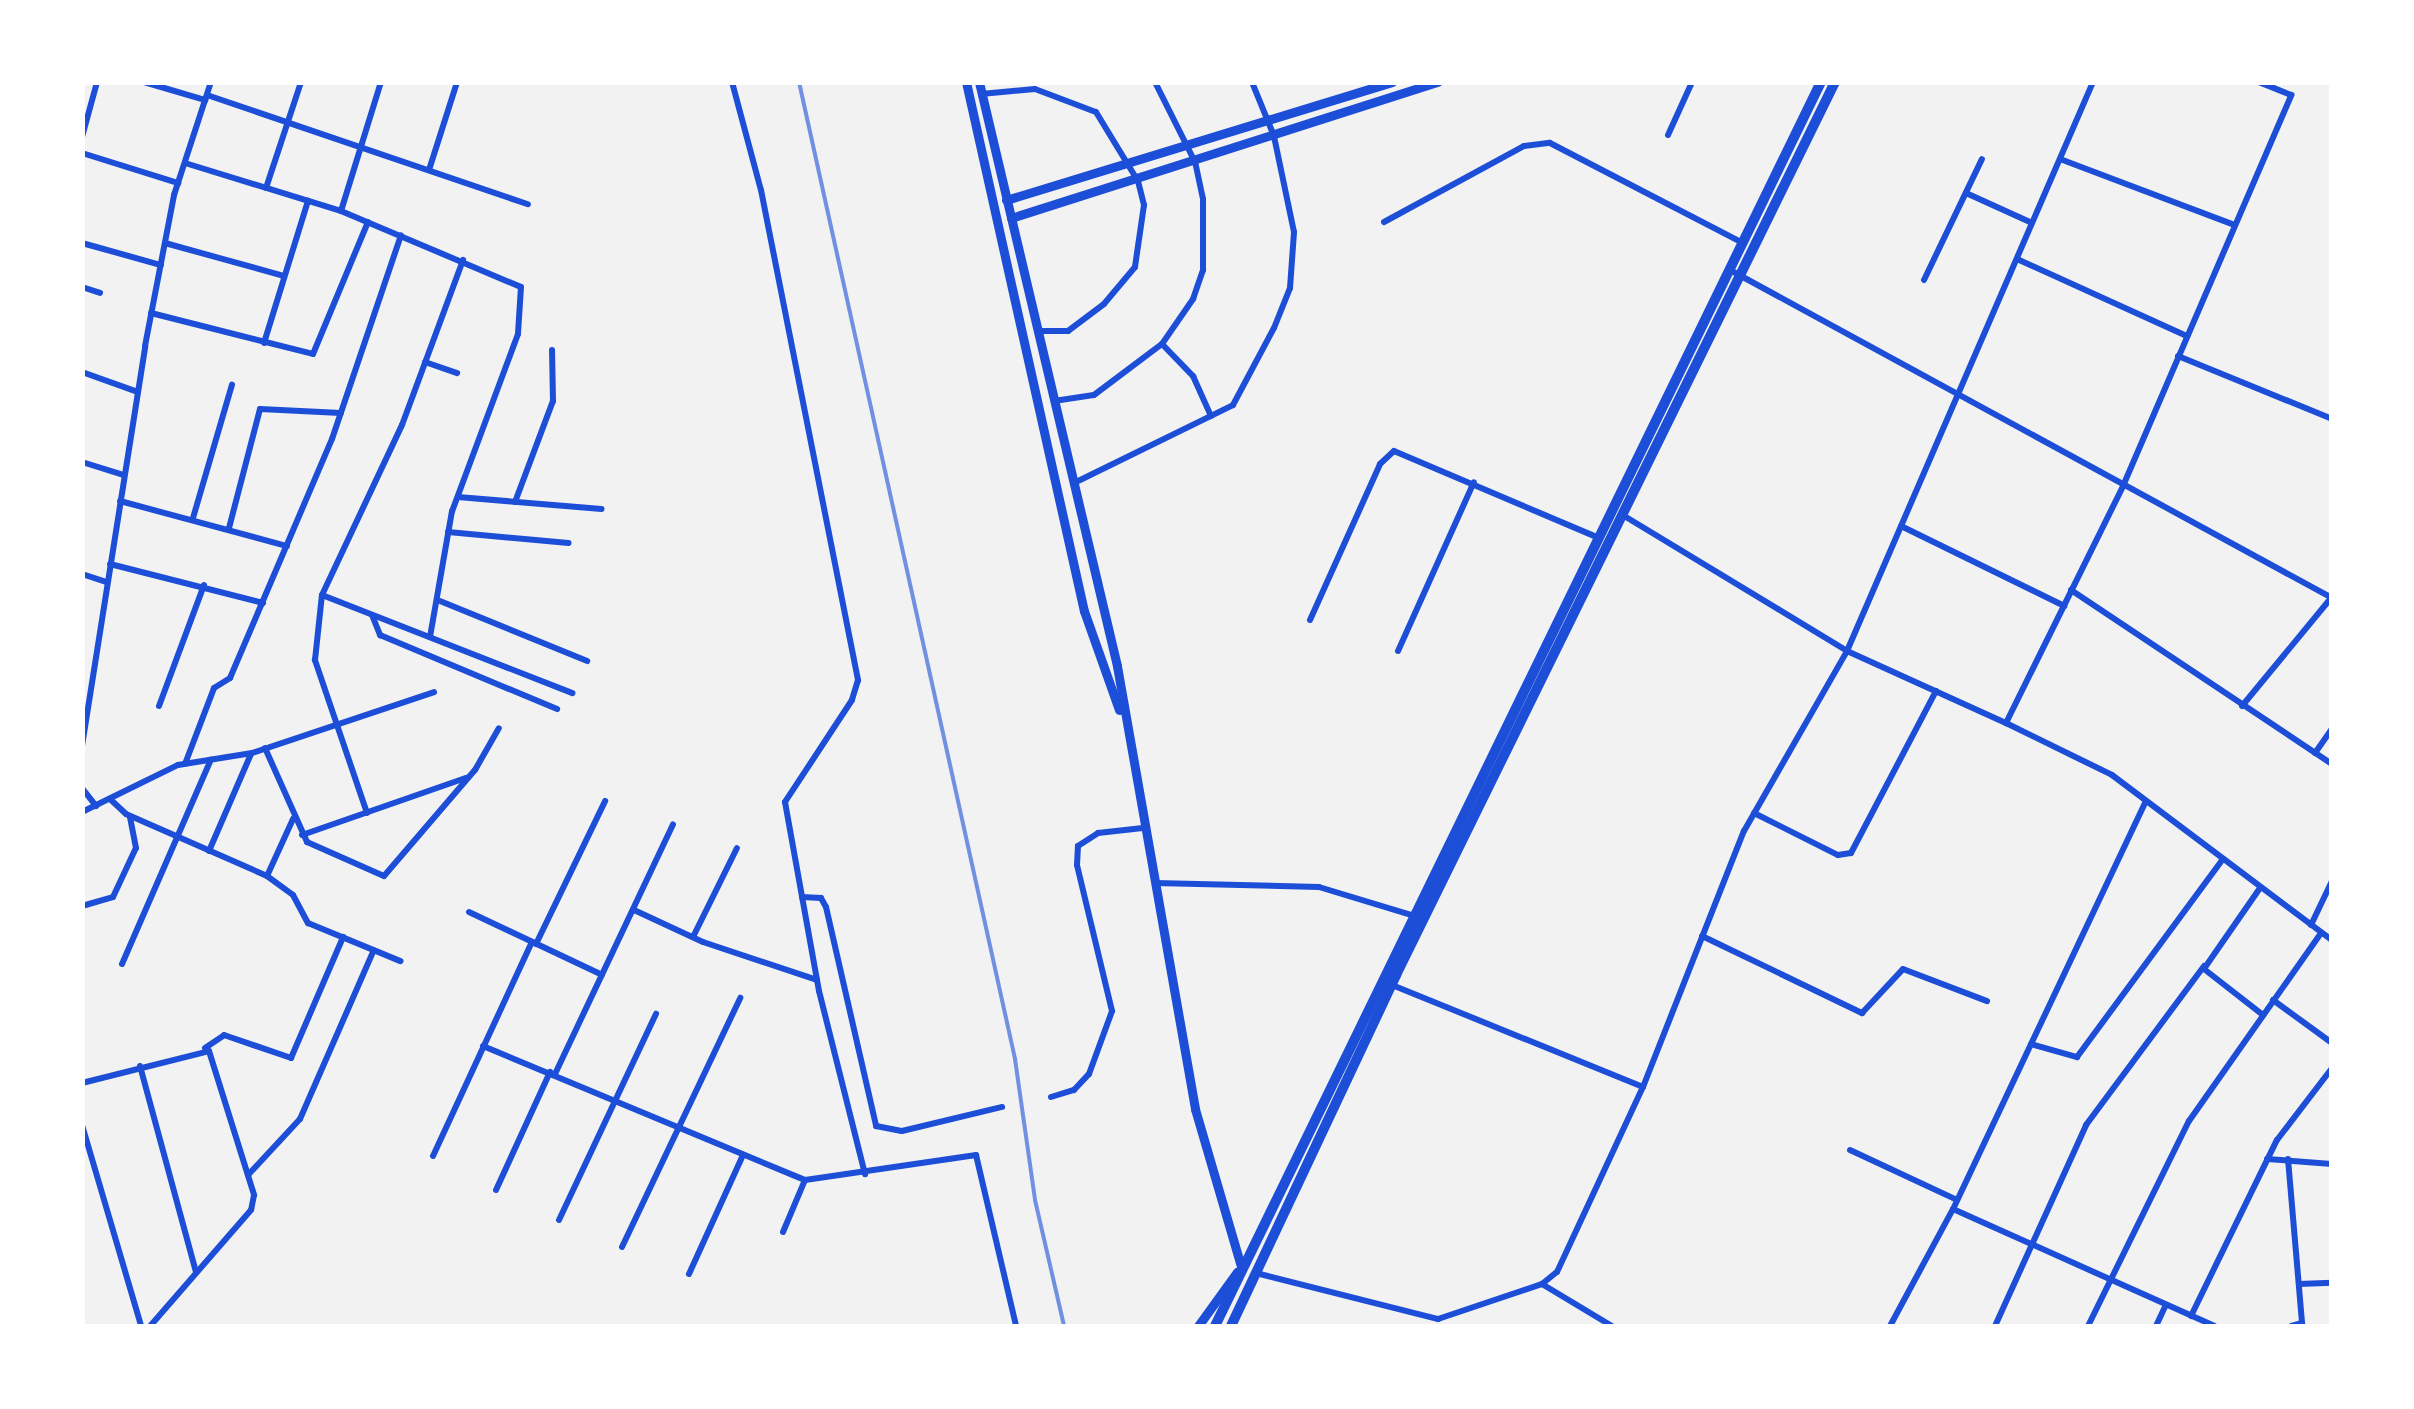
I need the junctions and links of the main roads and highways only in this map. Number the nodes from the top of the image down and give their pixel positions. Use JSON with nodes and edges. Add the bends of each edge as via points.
{"nodes":[{"id":1,"x":966,"y":82,"type":"edge"},
{"id":2,"x":978,"y":82,"type":"edge"},
{"id":3,"x":1392,"y":82,"type":"edge"},
{"id":4,"x":1438,"y":82,"type":"edge"},
{"id":5,"x":1820,"y":82,"type":"edge"},
{"id":6,"x":1835,"y":82,"type":"edge"},
{"id":7,"x":1006,"y":200,"type":"junction"},
{"id":8,"x":1011,"y":218,"type":"junction"},
{"id":9,"x":1735,"y":273,"type":"junction"},
{"id":10,"x":1122,"y":717,"type":"junction"},
{"id":11,"x":1387,"y":982,"type":"junction"},
{"id":12,"x":1242,"y":1266,"type":"junction"},
{"id":13,"x":1254,"y":1272,"type":"junction"},
{"id":14,"x":1198,"y":1326,"type":"edge"},
{"id":15,"x":1215,"y":1326,"type":"edge"},
{"id":16,"x":1232,"y":1326,"type":"edge"}],
"edges":[{"from":1,"to":10,"type":"main road","via":[[1084,612]]},
{"from":2,"to":7,"type":"main road"},
{"from":3,"to":7,"type":"main road"},
{"from":4,"to":8,"type":"main road"},
{"from":5,"to":9,"type":"main road"},
{"from":6,"to":9,"type":"main road"},
{"from":7,"to":8,"type":"main road"},
{"from":8,"to":10,"type":"main road","via":[[1117,666]]},
{"from":9,"to":11,"type":"main road"},
{"from":10,"to":12,"type":"main road","via":[[1195,1109]]},
{"from":11,"to":12,"type":"main road"},
{"from":11,"to":13,"type":"main road"},
{"from":12,"to":13,"type":"main road"},
{"from":12,"to":14,"type":"main road"},
{"from":12,"to":15,"type":"main road"},
{"from":13,"to":16,"type":"main road"}]}
